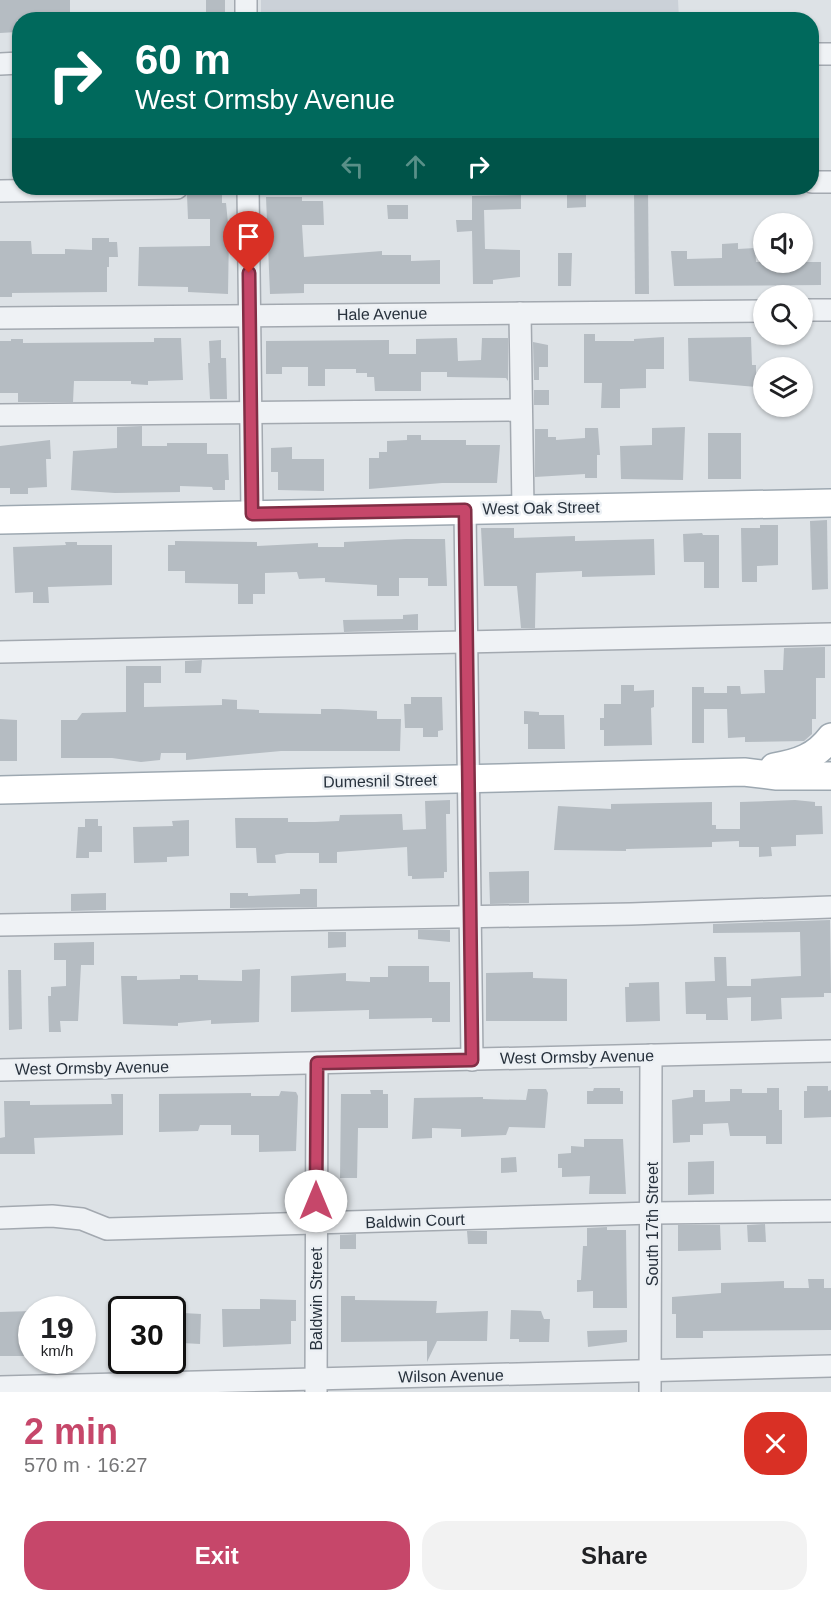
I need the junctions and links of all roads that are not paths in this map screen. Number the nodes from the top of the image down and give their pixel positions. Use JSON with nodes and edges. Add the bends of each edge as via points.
{"nodes":[{"id":1,"x":248,"y":195,"type":"edge"},
{"id":2,"x":813,"y":310,"type":"edge"},
{"id":3,"x":831,"y":310,"type":"edge"},
{"id":4,"x":753,"y":311,"type":"edge"},
{"id":5,"x":520,"y":313,"type":"junction"},
{"id":6,"x":250,"y":316,"type":"junction"},
{"id":7,"x":0,"y":318,"type":"edge"},
{"id":8,"x":521,"y":410,"type":"junction"},
{"id":9,"x":251,"y":414,"type":"junction"},
{"id":10,"x":0,"y":415,"type":"edge"},
{"id":11,"x":831,"y":503,"type":"edge"},
{"id":12,"x":523,"y":509,"type":"junction"},
{"id":13,"x":465,"y":510,"type":"junction"},
{"id":14,"x":252,"y":514,"type":"junction"},
{"id":15,"x":0,"y":520,"type":"edge"},
{"id":16,"x":831,"y":634,"type":"edge"},
{"id":17,"x":466,"y":642,"type":"junction"},
{"id":18,"x":0,"y":652,"type":"edge"},
{"id":19,"x":831,"y":737,"type":"edge"},
{"id":20,"x":744,"y":772,"type":"junction"},
{"id":21,"x":831,"y":776,"type":"edge"},
{"id":22,"x":467,"y":779,"type":"junction"},
{"id":23,"x":0,"y":790,"type":"edge"},
{"id":24,"x":831,"y":907,"type":"edge"},
{"id":25,"x":470,"y":916,"type":"junction"},
{"id":26,"x":0,"y":925,"type":"edge"},
{"id":27,"x":831,"y":1051,"type":"edge"},
{"id":28,"x":651,"y":1056,"type":"junction"},
{"id":29,"x":472,"y":1060,"type":"junction"},
{"id":30,"x":317,"y":1063,"type":"junction"},
{"id":31,"x":0,"y":1070,"type":"edge"},
{"id":32,"x":831,"y":1211,"type":"edge"},
{"id":33,"x":653,"y":1213,"type":"junction"},
{"id":34,"x":0,"y":1218,"type":"edge"},
{"id":35,"x":316,"y":1224,"type":"junction"},
{"id":36,"x":831,"y":1366,"type":"edge"},
{"id":37,"x":650,"y":1371,"type":"junction"},
{"id":38,"x":316,"y":1386,"type":"edge"},
{"id":39,"x":0,"y":1387,"type":"edge"},
{"id":40,"x":34,"y":1389,"type":"edge"},
{"id":41,"x":650,"y":1392,"type":"edge"}],
"edges":[{"from":1,"to":6,"type":"street"},
{"from":2,"to":3,"type":"street"},
{"from":4,"to":5,"type":"street","name":"Hale Avenue"},
{"from":5,"to":6,"type":"street","name":"Hale Avenue"},
{"from":5,"to":8,"type":"street"},
{"from":6,"to":7,"type":"street","name":"Hale Avenue"},
{"from":6,"to":9,"type":"street"},
{"from":8,"to":9,"type":"street"},
{"from":8,"to":12,"type":"street"},
{"from":9,"to":10,"type":"street"},
{"from":9,"to":14,"type":"street"},
{"from":11,"to":12,"type":"main road","name":"West Oak Street"},
{"from":12,"to":13,"type":"main road","name":"West Oak Street"},
{"from":13,"to":14,"type":"main road","name":"West Oak Street"},
{"from":13,"to":17,"type":"street"},
{"from":14,"to":15,"type":"main road","name":"West Oak Street"},
{"from":16,"to":17,"type":"street"},
{"from":17,"to":18,"type":"street"},
{"from":17,"to":22,"type":"street"},
{"from":19,"to":20,"type":"main road","via":[[812,756],[796,763]]},
{"from":20,"to":21,"type":"main road","name":"Dumesnil Street"},
{"from":20,"to":22,"type":"main road","name":"Dumesnil Street"},
{"from":22,"to":23,"type":"main road","name":"Dumesnil Street"},
{"from":22,"to":25,"type":"street"},
{"from":24,"to":25,"type":"street"},
{"from":25,"to":26,"type":"street"},
{"from":25,"to":29,"type":"street"},
{"from":27,"to":28,"type":"street","name":"West Ormsby Avenue"},
{"from":28,"to":29,"type":"street","name":"West Ormsby Avenue"},
{"from":28,"to":33,"type":"street","name":"South 17th Street"},
{"from":29,"to":30,"type":"street","name":"West Ormsby Avenue"},
{"from":30,"to":31,"type":"street","name":"West Ormsby Avenue"},
{"from":30,"to":35,"type":"street","name":"Baldwin Street"},
{"from":32,"to":33,"type":"street","name":"Baldwin Court"},
{"from":33,"to":35,"type":"street","name":"Baldwin Court"},
{"from":33,"to":37,"type":"street","name":"South 17th Street"},
{"from":34,"to":35,"type":"street","name":"Baldwin Court","via":[[82,1219],[107,1229]]},
{"from":35,"to":38,"type":"street","name":"Baldwin Street"},
{"from":36,"to":37,"type":"street","name":"Wilson Avenue"},
{"from":37,"to":38,"type":"street","name":"Wilson Avenue"},
{"from":37,"to":41,"type":"street","name":"South 17th Street"},
{"from":38,"to":40,"type":"street","name":"Wilson Avenue"},
{"from":39,"to":40,"type":"street","name":"Wilson Avenue"}]}
